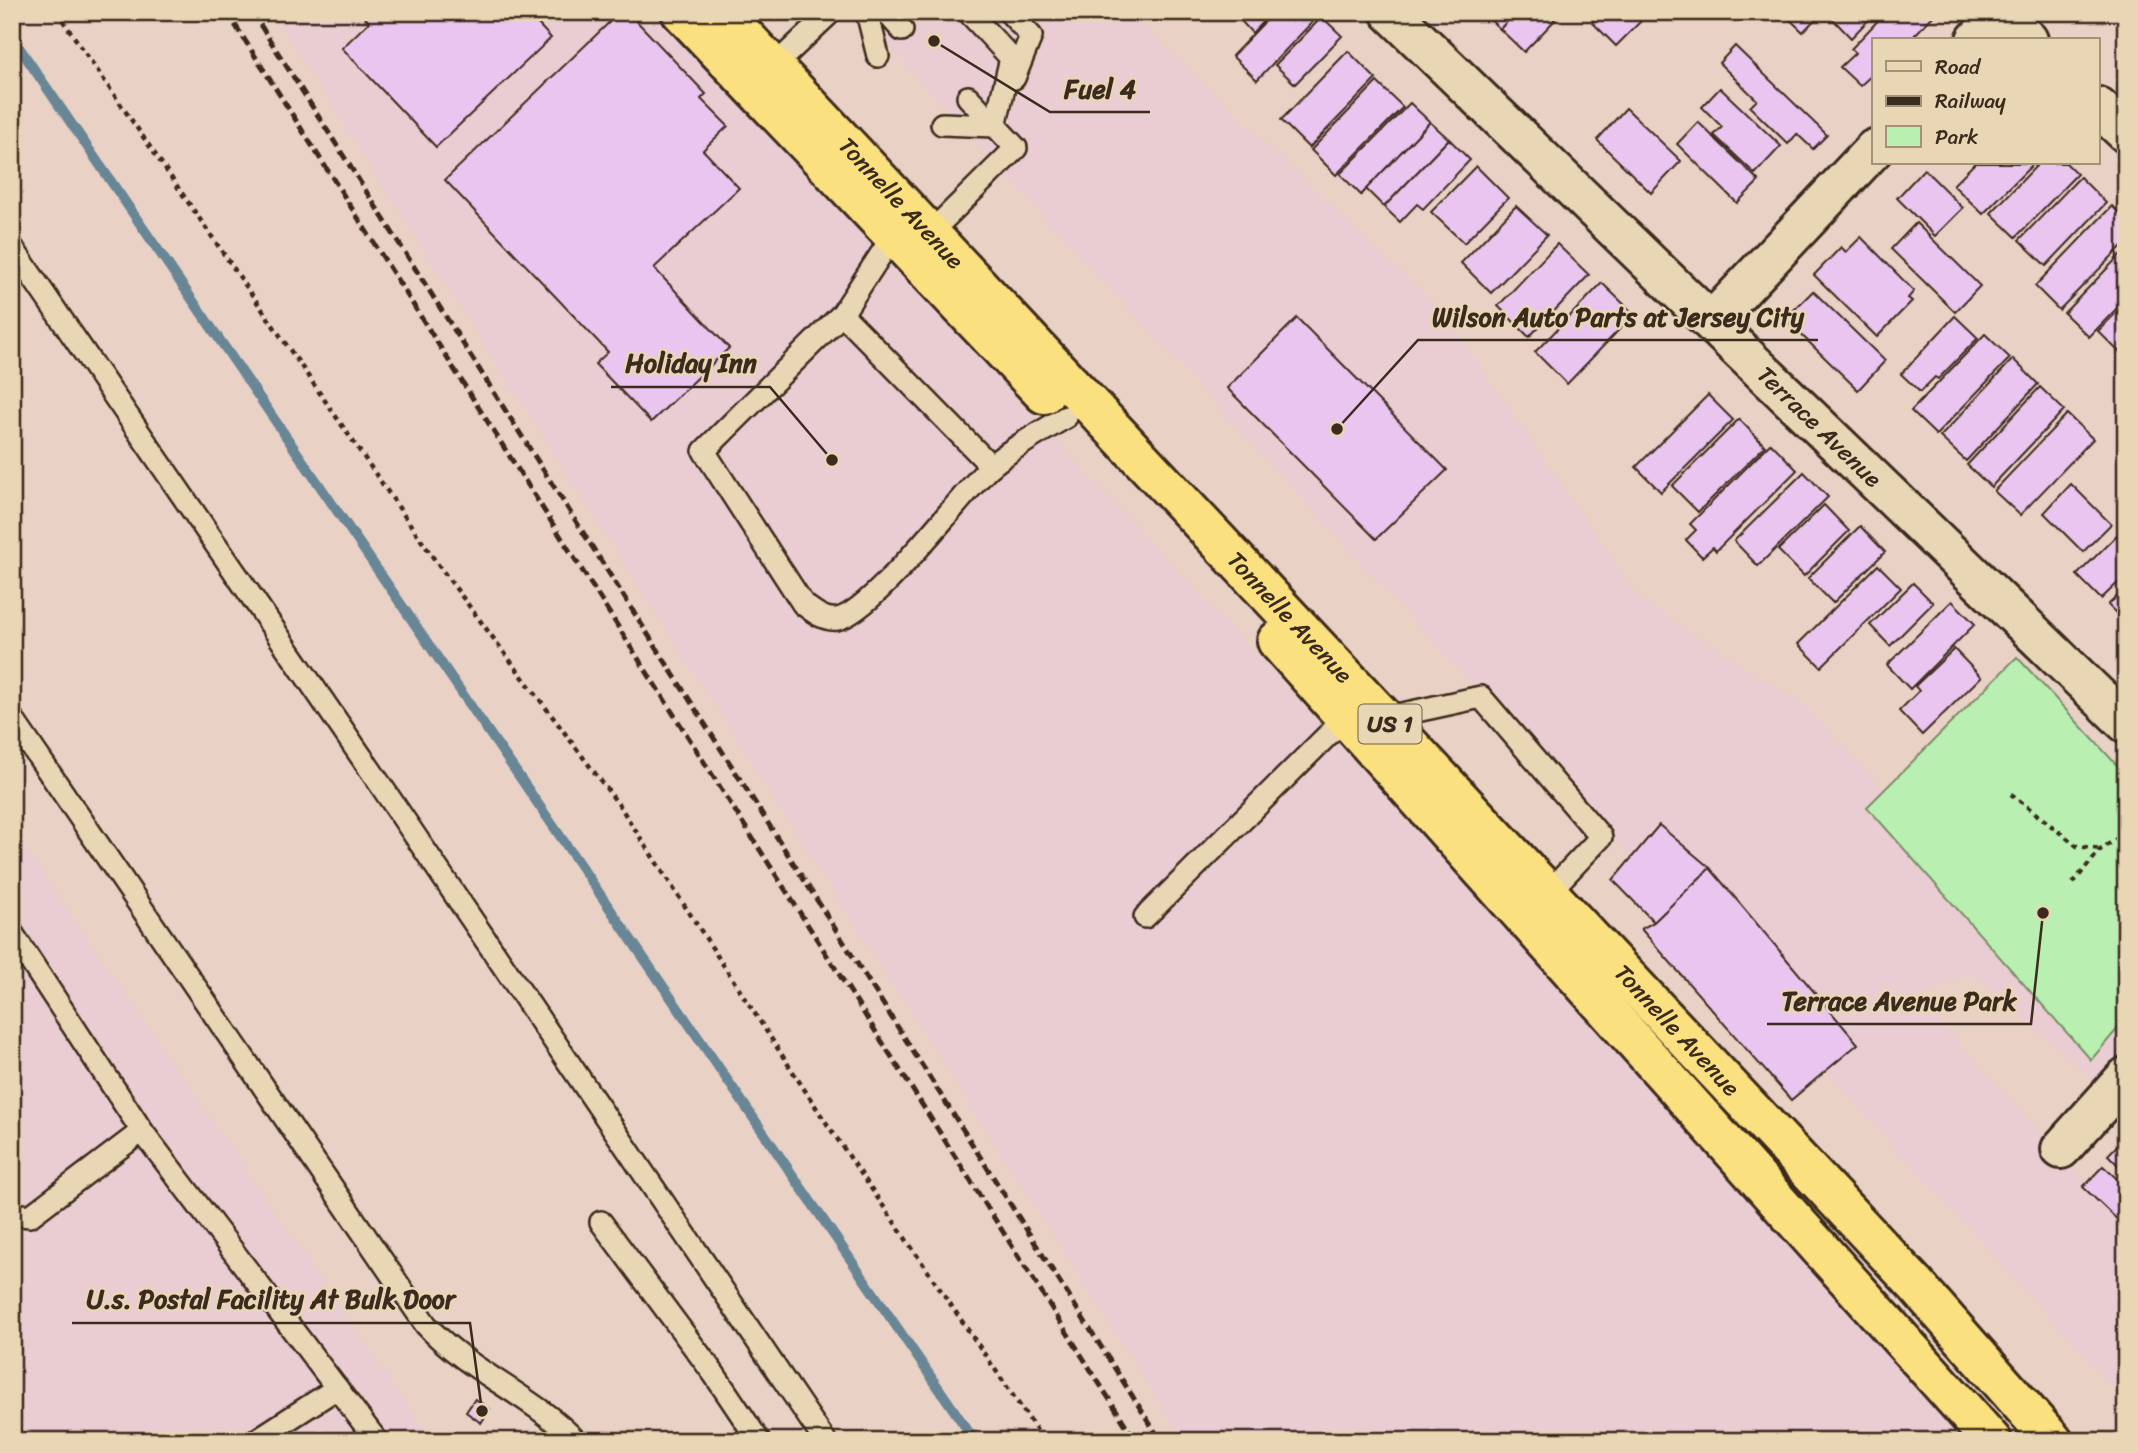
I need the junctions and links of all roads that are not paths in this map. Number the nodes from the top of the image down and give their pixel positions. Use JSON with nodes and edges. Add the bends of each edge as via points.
{"nodes":[{"id":1,"x":681,"y":12,"type":"edge"},
{"id":2,"x":831,"y":12,"type":"edge"},
{"id":3,"x":867,"y":12,"type":"edge"},
{"id":4,"x":886,"y":12,"type":"edge"},
{"id":5,"x":1010,"y":12,"type":"edge"},
{"id":6,"x":1390,"y":12,"type":"edge"},
{"id":7,"x":725,"y":13,"type":"edge"},
{"id":8,"x":971,"y":15,"type":"dead end"},
{"id":9,"x":902,"y":30,"type":"dead end"},
{"id":10,"x":878,"y":56,"type":"dead end"},
{"id":11,"x":773,"y":66,"type":"junction"},
{"id":12,"x":968,"y":97,"type":"dead end"},
{"id":13,"x":2100,"y":109,"type":"edge"},
{"id":14,"x":942,"y":124,"type":"dead end"},
{"id":15,"x":995,"y":126,"type":"junction"},
{"id":16,"x":2126,"y":133,"type":"edge"},
{"id":17,"x":1872,"y":151,"type":"edge"},
{"id":18,"x":911,"y":234,"type":"junction"},
{"id":19,"x":12,"y":247,"type":"edge"},
{"id":20,"x":842,"y":314,"type":"junction"},
{"id":21,"x":1712,"y":321,"type":"junction"},
{"id":22,"x":1066,"y":417,"type":"junction"},
{"id":23,"x":991,"y":466,"type":"junction"},
{"id":24,"x":12,"y":718,"type":"edge"},
{"id":25,"x":1345,"y":718,"type":"junction"},
{"id":26,"x":1384,"y":718,"type":"junction"},
{"id":27,"x":2126,"y":723,"type":"edge"},
{"id":28,"x":1548,"y":893,"type":"junction"},
{"id":29,"x":1144,"y":917,"type":"dead end"},
{"id":30,"x":12,"y":933,"type":"edge"},
{"id":31,"x":2126,"y":1077,"type":"edge"},
{"id":32,"x":142,"y":1131,"type":"junction"},
{"id":33,"x":2061,"y":1149,"type":"dead end"},
{"id":34,"x":12,"y":1214,"type":"edge"},
{"id":35,"x":601,"y":1222,"type":"dead end"},
{"id":36,"x":337,"y":1388,"type":"junction"},
{"id":37,"x":255,"y":1441,"type":"edge"},
{"id":38,"x":377,"y":1441,"type":"edge"},
{"id":39,"x":576,"y":1441,"type":"edge"},
{"id":40,"x":759,"y":1441,"type":"edge"},
{"id":41,"x":825,"y":1441,"type":"edge"},
{"id":42,"x":1992,"y":1441,"type":"edge"},
{"id":43,"x":2053,"y":1441,"type":"edge"}],
"edges":[{"from":1,"to":18,"type":"highway","name":"Tonnelle Avenue","number":"US 1"},
{"from":2,"to":11,"type":"lane"},
{"from":3,"to":10,"type":"lane"},
{"from":4,"to":9,"type":"lane"},
{"from":5,"to":15,"type":"lane","via":[[1031,36]]},
{"from":6,"to":21,"type":"street","name":"Terrace Avenue"},
{"from":7,"to":11,"type":"highway","name":"Tonnelle Avenue","number":"US 1"},
{"from":8,"to":15,"type":"lane","via":[[1012,58]]},
{"from":11,"to":18,"type":"highway","name":"Tonnelle Avenue","number":"US 1"},
{"from":12,"to":15,"type":"lane"},
{"from":13,"to":16,"type":"street"},
{"from":14,"to":15,"type":"lane"},
{"from":15,"to":18,"type":"lane","via":[[1016,148]]},
{"from":17,"to":21,"type":"street"},
{"from":18,"to":20,"type":"lane"},
{"from":18,"to":22,"type":"highway","name":"Tonnelle Avenue","number":"US 1"},
{"from":18,"to":26,"type":"highway","name":"Tonnelle Avenue","number":"US 1"},
{"from":19,"to":41,"type":"lane"},
{"from":20,"to":23,"type":"lane"},
{"from":20,"to":23,"type":"lane","via":[[704,451],[803,604],[835,620],[850,614],[885,584]]},
{"from":21,"to":27,"type":"street","name":"Terrace Avenue"},
{"from":22,"to":23,"type":"lane"},
{"from":22,"to":25,"type":"highway","name":"Tonnelle Avenue","number":"US 1"},
{"from":24,"to":39,"type":"lane","via":[[426,1325]]},
{"from":25,"to":29,"type":"lane"},
{"from":25,"to":42,"type":"highway","name":"Tonnelle Avenue","number":"US 1"},
{"from":26,"to":28,"type":"highway","name":"Tonnelle Avenue","number":"US 1"},
{"from":26,"to":28,"type":"lane","via":[[1481,697],[1601,837]]},
{"from":28,"to":43,"type":"highway","name":"Tonnelle Avenue","number":"US 1","via":[[1917,1286]]},
{"from":30,"to":32,"type":"lane"},
{"from":31,"to":33,"type":"street"},
{"from":32,"to":34,"type":"lane","via":[[30,1216]]},
{"from":32,"to":36,"type":"lane"},
{"from":35,"to":40,"type":"lane","via":[[715,1374]]},
{"from":36,"to":37,"type":"lane"},
{"from":36,"to":38,"type":"lane"}]}
